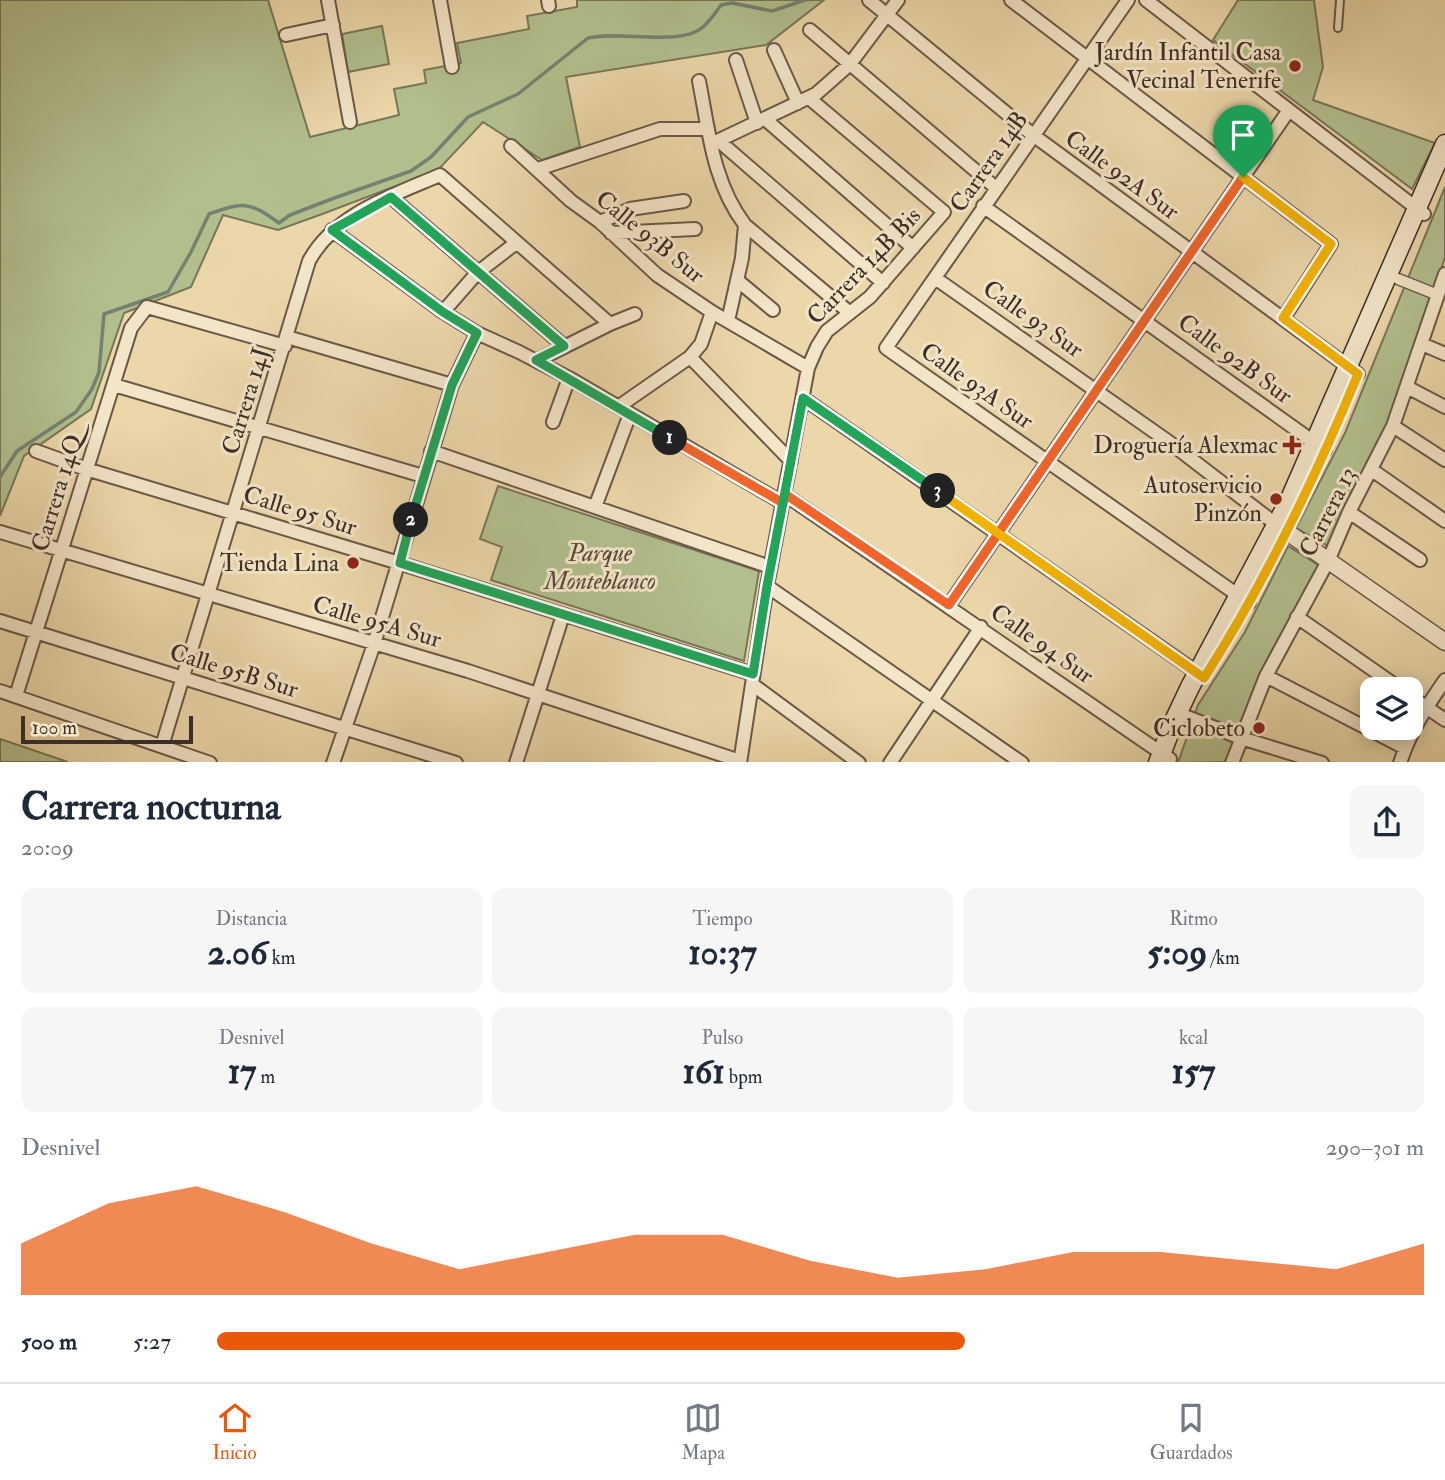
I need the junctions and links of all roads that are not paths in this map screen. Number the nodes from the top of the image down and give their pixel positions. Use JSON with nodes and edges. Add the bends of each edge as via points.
{"nodes":[{"id":1,"x":328,"y":0,"type":"edge"},
{"id":2,"x":440,"y":0,"type":"edge"},
{"id":3,"x":869,"y":0,"type":"edge"},
{"id":4,"x":898,"y":0,"type":"edge"},
{"id":5,"x":1011,"y":0,"type":"edge"},
{"id":6,"x":1128,"y":0,"type":"edge"},
{"id":7,"x":1146,"y":0,"type":"edge"},
{"id":8,"x":1340,"y":0,"type":"edge"},
{"id":9,"x":887,"y":15,"type":"junction"},
{"id":10,"x":333,"y":25,"type":"junction"},
{"id":11,"x":1338,"y":28,"type":"dead end"},
{"id":12,"x":810,"y":30,"type":"dead end"},
{"id":13,"x":286,"y":35,"type":"dead end"},
{"id":14,"x":774,"y":50,"type":"dead end"},
{"id":15,"x":1087,"y":58,"type":"junction"},
{"id":16,"x":736,"y":60,"type":"dead end"},
{"id":17,"x":850,"y":64,"type":"junction"},
{"id":18,"x":452,"y":67,"type":"dead end"},
{"id":19,"x":699,"y":81,"type":"dead end"},
{"id":20,"x":804,"y":101,"type":"junction"},
{"id":21,"x":1289,"y":110,"type":"junction"},
{"id":22,"x":351,"y":121,"type":"dead end"},
{"id":23,"x":761,"y":121,"type":"junction"},
{"id":24,"x":708,"y":129,"type":"junction"},
{"id":25,"x":1033,"y":135,"type":"junction"},
{"id":26,"x":715,"y":143,"type":"junction"},
{"id":27,"x":1445,"y":144,"type":"edge"},
{"id":28,"x":511,"y":146,"type":"dead end"},
{"id":29,"x":1445,"y":163,"type":"edge"},
{"id":30,"x":538,"y":169,"type":"junction"},
{"id":31,"x":1243,"y":177,"type":"junction"},
{"id":32,"x":996,"y":188,"type":"junction"},
{"id":33,"x":391,"y":197,"type":"junction"},
{"id":34,"x":684,"y":201,"type":"dead end"},
{"id":35,"x":983,"y":206,"type":"junction"},
{"id":36,"x":1420,"y":211,"type":"junction"},
{"id":37,"x":600,"y":222,"type":"junction"},
{"id":38,"x":745,"y":225,"type":"junction"},
{"id":39,"x":695,"y":229,"type":"dead end"},
{"id":40,"x":332,"y":230,"type":"junction"},
{"id":41,"x":611,"y":233,"type":"junction"},
{"id":42,"x":516,"y":243,"type":"junction"},
{"id":43,"x":913,"y":248,"type":"junction"},
{"id":44,"x":1192,"y":252,"type":"junction"},
{"id":45,"x":477,"y":273,"type":"junction"},
{"id":46,"x":1445,"y":274,"type":"edge"},
{"id":47,"x":1393,"y":277,"type":"junction"},
{"id":48,"x":935,"y":278,"type":"junction"},
{"id":49,"x":737,"y":280,"type":"junction"},
{"id":50,"x":883,"y":283,"type":"junction"},
{"id":51,"x":1442,"y":296,"type":"edge"},
{"id":52,"x":773,"y":310,"type":"dead end"},
{"id":53,"x":443,"y":312,"type":"junction"},
{"id":54,"x":712,"y":312,"type":"junction"},
{"id":55,"x":850,"y":313,"type":"junction"},
{"id":56,"x":635,"y":314,"type":"dead end"},
{"id":57,"x":1283,"y":318,"type":"junction"},
{"id":58,"x":1145,"y":320,"type":"junction"},
{"id":59,"x":728,"y":321,"type":"junction"},
{"id":60,"x":610,"y":324,"type":"junction"},
{"id":61,"x":477,"y":333,"type":"junction"},
{"id":62,"x":286,"y":342,"type":"junction"},
{"id":63,"x":1422,"y":344,"type":"junction"},
{"id":64,"x":564,"y":346,"type":"junction"},
{"id":65,"x":887,"y":348,"type":"joint"},
{"id":66,"x":1445,"y":354,"type":"edge"},
{"id":67,"x":690,"y":357,"type":"junction"},
{"id":68,"x":536,"y":360,"type":"junction"},
{"id":69,"x":808,"y":368,"type":"junction"},
{"id":70,"x":1353,"y":371,"type":"junction"},
{"id":71,"x":569,"y":378,"type":"junction"},
{"id":72,"x":114,"y":385,"type":"junction"},
{"id":73,"x":452,"y":385,"type":"junction"},
{"id":74,"x":1407,"y":387,"type":"junction"},
{"id":75,"x":1096,"y":391,"type":"junction"},
{"id":76,"x":803,"y":398,"type":"junction"},
{"id":77,"x":618,"y":407,"type":"junction"},
{"id":78,"x":1445,"y":407,"type":"edge"},
{"id":79,"x":630,"y":414,"type":"junction"},
{"id":80,"x":553,"y":422,"type":"dead end"},
{"id":81,"x":1393,"y":426,"type":"junction"},
{"id":82,"x":260,"y":428,"type":"junction"},
{"id":83,"x":1320,"y":446,"type":"junction"},
{"id":84,"x":36,"y":451,"type":"dead end"},
{"id":85,"x":431,"y":451,"type":"junction"},
{"id":86,"x":1445,"y":460,"type":"edge"},
{"id":87,"x":791,"y":461,"type":"junction"},
{"id":88,"x":1048,"y":461,"type":"junction"},
{"id":89,"x":86,"y":469,"type":"junction"},
{"id":90,"x":1372,"y":470,"type":"junction"},
{"id":91,"x":423,"y":476,"type":"junction"},
{"id":92,"x":784,"y":499,"type":"junction"},
{"id":93,"x":595,"y":507,"type":"junction"},
{"id":94,"x":1349,"y":512,"type":"junction"},
{"id":95,"x":233,"y":513,"type":"junction"},
{"id":96,"x":1445,"y":521,"type":"edge"},
{"id":97,"x":1281,"y":528,"type":"junction"},
{"id":98,"x":0,"y":532,"type":"edge"},
{"id":99,"x":999,"y":533,"type":"junction"},
{"id":100,"x":62,"y":550,"type":"junction"},
{"id":101,"x":1420,"y":560,"type":"dead end"},
{"id":102,"x":1328,"y":561,"type":"junction"},
{"id":103,"x":400,"y":563,"type":"junction"},
{"id":104,"x":770,"y":567,"type":"junction"},
{"id":105,"x":767,"y":586,"type":"junction"},
{"id":106,"x":208,"y":593,"type":"junction"},
{"id":107,"x":1244,"y":599,"type":"junction"},
{"id":108,"x":949,"y":605,"type":"junction"},
{"id":109,"x":563,"y":615,"type":"junction"},
{"id":110,"x":1297,"y":617,"type":"junction"},
{"id":111,"x":0,"y":621,"type":"edge"},
{"id":112,"x":981,"y":627,"type":"junction"},
{"id":113,"x":36,"y":632,"type":"junction"},
{"id":114,"x":1445,"y":642,"type":"edge"},
{"id":115,"x":374,"y":644,"type":"junction"},
{"id":116,"x":1200,"y":675,"type":"junction"},
{"id":117,"x":1266,"y":676,"type":"junction"},
{"id":118,"x":183,"y":677,"type":"junction"},
{"id":119,"x":1383,"y":677,"type":"edge"},
{"id":120,"x":753,"y":679,"type":"junction"},
{"id":121,"x":1445,"y":680,"type":"edge"},
{"id":122,"x":0,"y":691,"type":"edge"},
{"id":123,"x":538,"y":694,"type":"junction"},
{"id":124,"x":16,"y":696,"type":"junction"},
{"id":125,"x":933,"y":699,"type":"junction"},
{"id":126,"x":1423,"y":704,"type":"edge"},
{"id":127,"x":1426,"y":706,"type":"junction"},
{"id":128,"x":1181,"y":715,"type":"junction"},
{"id":129,"x":1445,"y":720,"type":"edge"},
{"id":130,"x":344,"y":728,"type":"junction"},
{"id":131,"x":1241,"y":738,"type":"junction"},
{"id":132,"x":162,"y":746,"type":"junction"},
{"id":133,"x":1403,"y":758,"type":"edge"},
{"id":134,"x":1165,"y":759,"type":"edge"},
{"id":135,"x":210,"y":762,"type":"edge"},
{"id":136,"x":334,"y":762,"type":"edge"},
{"id":137,"x":456,"y":762,"type":"edge"},
{"id":138,"x":516,"y":762,"type":"edge"},
{"id":139,"x":740,"y":762,"type":"edge"},
{"id":140,"x":859,"y":762,"type":"edge"},
{"id":141,"x":890,"y":762,"type":"edge"},
{"id":142,"x":1022,"y":762,"type":"edge"},
{"id":143,"x":1232,"y":762,"type":"edge"},
{"id":144,"x":1322,"y":762,"type":"edge"}],
"edges":[{"from":1,"to":10,"type":"street"},
{"from":2,"to":18,"type":"street"},
{"from":3,"to":9,"type":"street","name":"Calle 92A Sur"},
{"from":4,"to":9,"type":"street"},
{"from":5,"to":15,"type":"street"},
{"from":6,"to":15,"type":"street","name":"Carrera 14B"},
{"from":7,"to":21,"type":"street"},
{"from":8,"to":11,"type":"lane"},
{"from":9,"to":17,"type":"street"},
{"from":9,"to":25,"type":"street","name":"Calle 92A Sur"},
{"from":10,"to":13,"type":"street"},
{"from":10,"to":22,"type":"street"},
{"from":12,"to":17,"type":"street"},
{"from":14,"to":20,"type":"street"},
{"from":15,"to":25,"type":"street","name":"Carrera 14B"},
{"from":15,"to":31,"type":"street"},
{"from":16,"to":23,"type":"street"},
{"from":17,"to":20,"type":"street"},
{"from":17,"to":32,"type":"street"},
{"from":19,"to":24,"type":"street"},
{"from":20,"to":23,"type":"street"},
{"from":20,"to":43,"type":"street","name":"Carrera 14B Bis","via":[[944,212]]},
{"from":21,"to":31,"type":"street"},
{"from":21,"to":36,"type":"street"},
{"from":23,"to":26,"type":"street"},
{"from":23,"to":43,"type":"street"},
{"from":24,"to":26,"type":"street"},
{"from":24,"to":30,"type":"street","via":[[660,129]]},
{"from":25,"to":32,"type":"street","name":"Carrera 14B"},
{"from":25,"to":44,"type":"street","name":"Calle 92A Sur"},
{"from":26,"to":38,"type":"street","via":[[722,187]]},
{"from":26,"to":50,"type":"street"},
{"from":27,"to":36,"type":"main road"},
{"from":28,"to":30,"type":"street","name":"Calle 93B Sur"},
{"from":29,"to":36,"type":"main road"},
{"from":30,"to":37,"type":"street","name":"Calle 93B Sur"},
{"from":31,"to":44,"type":"street"},
{"from":31,"to":57,"type":"street","via":[[1331,244]]},
{"from":32,"to":35,"type":"street","name":"Carrera 14B"},
{"from":33,"to":40,"type":"street","name":"Carrera 14J"},
{"from":33,"to":42,"type":"street","name":"Carrera 14J","via":[[440,175]]},
{"from":33,"to":45,"type":"street"},
{"from":34,"to":37,"type":"street","via":[[630,209]]},
{"from":35,"to":48,"type":"street","name":"Carrera 14B"},
{"from":35,"to":58,"type":"street","name":"Calle 92B Sur"},
{"from":36,"to":47,"type":"main road"},
{"from":37,"to":41,"type":"street","name":"Calle 93B Sur"},
{"from":38,"to":49,"type":"street"},
{"from":38,"to":55,"type":"street"},
{"from":39,"to":41,"type":"street"},
{"from":40,"to":53,"type":"street","name":"Calle 94 Sur"},
{"from":40,"to":62,"type":"street","name":"Carrera 14J","via":[[309,261]]},
{"from":41,"to":54,"type":"street","name":"Calle 93B Sur","via":[[657,275]]},
{"from":42,"to":45,"type":"street"},
{"from":42,"to":60,"type":"street"},
{"from":43,"to":50,"type":"street","name":"Carrera 14B Bis"},
{"from":44,"to":57,"type":"street","name":"Calle 92A Sur"},
{"from":44,"to":58,"type":"street"},
{"from":45,"to":53,"type":"street"},
{"from":45,"to":64,"type":"street"},
{"from":46,"to":51,"type":"street","name":"Carrera 13"},
{"from":47,"to":51,"type":"street"},
{"from":47,"to":70,"type":"main road"},
{"from":48,"to":65,"type":"street","name":"Carrera 14B"},
{"from":48,"to":75,"type":"street","name":"Calle 93 Sur"},
{"from":49,"to":52,"type":"street"},
{"from":49,"to":59,"type":"street"},
{"from":50,"to":55,"type":"street","name":"Carrera 14B Bis"},
{"from":51,"to":63,"type":"street","name":"Carrera 13"},
{"from":53,"to":61,"type":"street","name":"Calle 94 Sur"},
{"from":54,"to":59,"type":"street","name":"Calle 93B Sur"},
{"from":54,"to":67,"type":"street","via":[[701,344]]},
{"from":55,"to":69,"type":"street","name":"Carrera 14B Bis","via":[[827,331]]},
{"from":56,"to":60,"type":"street"},
{"from":57,"to":70,"type":"street","name":"Calle 92A Sur"},
{"from":58,"to":75,"type":"street"},
{"from":58,"to":83,"type":"street","name":"Calle 92B Sur"},
{"from":59,"to":69,"type":"street","name":"Calle 93B Sur"},
{"from":60,"to":64,"type":"street"},
{"from":61,"to":68,"type":"street","name":"Calle 94 Sur"},
{"from":61,"to":73,"type":"street"},
{"from":62,"to":72,"type":"street","name":"Carrera 14Q","via":[[147,307],[131,328]]},
{"from":62,"to":73,"type":"street"},
{"from":62,"to":82,"type":"street","name":"Carrera 14J"},
{"from":63,"to":66,"type":"street"},
{"from":63,"to":74,"type":"street","name":"Carrera 13"},
{"from":64,"to":68,"type":"street"},
{"from":65,"to":88,"type":"street","name":"Calle 93A Sur"},
{"from":67,"to":77,"type":"street"},
{"from":67,"to":87,"type":"street"},
{"from":68,"to":71,"type":"street","name":"Calle 94 Sur"},
{"from":69,"to":76,"type":"street","name":"Carrera 14B Bis"},
{"from":70,"to":83,"type":"main road"},
{"from":71,"to":77,"type":"street","name":"Calle 94 Sur"},
{"from":71,"to":80,"type":"street"},
{"from":72,"to":82,"type":"street"},
{"from":72,"to":89,"type":"street","name":"Carrera 14Q"},
{"from":73,"to":85,"type":"street"},
{"from":74,"to":78,"type":"street"},
{"from":74,"to":81,"type":"street","name":"Carrera 13"},
{"from":75,"to":88,"type":"street"},
{"from":75,"to":97,"type":"street","name":"Calle 93 Sur"},
{"from":76,"to":87,"type":"street","name":"Carrera 14B Bis"},
{"from":76,"to":99,"type":"street"},
{"from":77,"to":79,"type":"street","name":"Calle 94 Sur"},
{"from":79,"to":92,"type":"street","name":"Calle 94 Sur"},
{"from":79,"to":93,"type":"street"},
{"from":81,"to":86,"type":"street"},
{"from":81,"to":90,"type":"street","name":"Carrera 13"},
{"from":82,"to":91,"type":"street"},
{"from":82,"to":95,"type":"street","name":"Carrera 14J"},
{"from":83,"to":97,"type":"main road"},
{"from":84,"to":89,"type":"street","name":"Calle 95 Sur"},
{"from":85,"to":91,"type":"street"},
{"from":85,"to":93,"type":"street"},
{"from":87,"to":92,"type":"street","name":"Carrera 14B Bis"},
{"from":88,"to":99,"type":"street"},
{"from":88,"to":107,"type":"street","name":"Calle 93A Sur"},
{"from":89,"to":95,"type":"street","name":"Calle 95 Sur"},
{"from":89,"to":100,"type":"street","name":"Carrera 14Q"},
{"from":90,"to":94,"type":"street","name":"Carrera 13"},
{"from":90,"to":96,"type":"street"},
{"from":91,"to":103,"type":"street"},
{"from":92,"to":104,"type":"street","name":"Carrera 14B Bis"},
{"from":92,"to":108,"type":"street","name":"Calle 94 Sur"},
{"from":93,"to":104,"type":"street"},
{"from":94,"to":101,"type":"street"},
{"from":94,"to":102,"type":"street","name":"Carrera 13"},
{"from":95,"to":103,"type":"street","name":"Calle 95 Sur"},
{"from":95,"to":106,"type":"street","name":"Carrera 14J"},
{"from":97,"to":102,"type":"street","name":"Calle 93 Sur"},
{"from":97,"to":107,"type":"main road"},
{"from":98,"to":100,"type":"street","name":"Calle 95A Sur"},
{"from":99,"to":108,"type":"street"},
{"from":99,"to":116,"type":"street"},
{"from":100,"to":106,"type":"street","name":"Calle 95A Sur"},
{"from":100,"to":113,"type":"street","name":"Carrera 14Q"},
{"from":102,"to":110,"type":"street","name":"Carrera 13"},
{"from":102,"to":114,"type":"street","name":"Calle 93 Sur"},
{"from":103,"to":109,"type":"street","name":"Calle 95 Sur"},
{"from":103,"to":115,"type":"street"},
{"from":104,"to":105,"type":"street","name":"Carrera 14B Bis"},
{"from":105,"to":120,"type":"street","name":"Carrera 14B Bis"},
{"from":105,"to":125,"type":"street"},
{"from":106,"to":115,"type":"street","name":"Calle 95A Sur"},
{"from":106,"to":118,"type":"street","name":"Carrera 14J"},
{"from":107,"to":116,"type":"main road"},
{"from":108,"to":112,"type":"street","name":"Calle 94 Sur"},
{"from":109,"to":120,"type":"street","name":"Calle 95 Sur"},
{"from":109,"to":123,"type":"street"},
{"from":110,"to":117,"type":"street","name":"Carrera 13"},
{"from":110,"to":119,"type":"street"},
{"from":111,"to":113,"type":"street","name":"Calle 95B Sur"},
{"from":112,"to":125,"type":"street"},
{"from":112,"to":134,"type":"street","name":"Calle 94 Sur"},
{"from":113,"to":118,"type":"street","name":"Calle 95B Sur"},
{"from":113,"to":124,"type":"street","name":"Carrera 14Q"},
{"from":115,"to":123,"type":"street","name":"Calle 95A Sur"},
{"from":115,"to":130,"type":"street"},
{"from":116,"to":128,"type":"main road"},
{"from":117,"to":131,"type":"street","name":"Carrera 13"},
{"from":117,"to":133,"type":"street"},
{"from":118,"to":130,"type":"street","name":"Calle 95B Sur"},
{"from":118,"to":132,"type":"street","name":"Carrera 14J"},
{"from":120,"to":139,"type":"street","name":"Carrera 14B Bis"},
{"from":120,"to":140,"type":"street","name":"Calle 95 Sur"},
{"from":121,"to":127,"type":"street"},
{"from":122,"to":124,"type":"street"},
{"from":123,"to":138,"type":"street"},
{"from":123,"to":139,"type":"street","name":"Calle 95A Sur"},
{"from":124,"to":132,"type":"street"},
{"from":125,"to":141,"type":"street"},
{"from":125,"to":142,"type":"street"},
{"from":126,"to":127,"type":"street"},
{"from":127,"to":129,"type":"street"},
{"from":127,"to":133,"type":"street"},
{"from":128,"to":131,"type":"street"},
{"from":128,"to":134,"type":"main road"},
{"from":130,"to":136,"type":"street"},
{"from":130,"to":137,"type":"street","name":"Calle 95B Sur"},
{"from":131,"to":143,"type":"street","name":"Carrera 13"},
{"from":131,"to":144,"type":"street"},
{"from":132,"to":135,"type":"street"}]}
